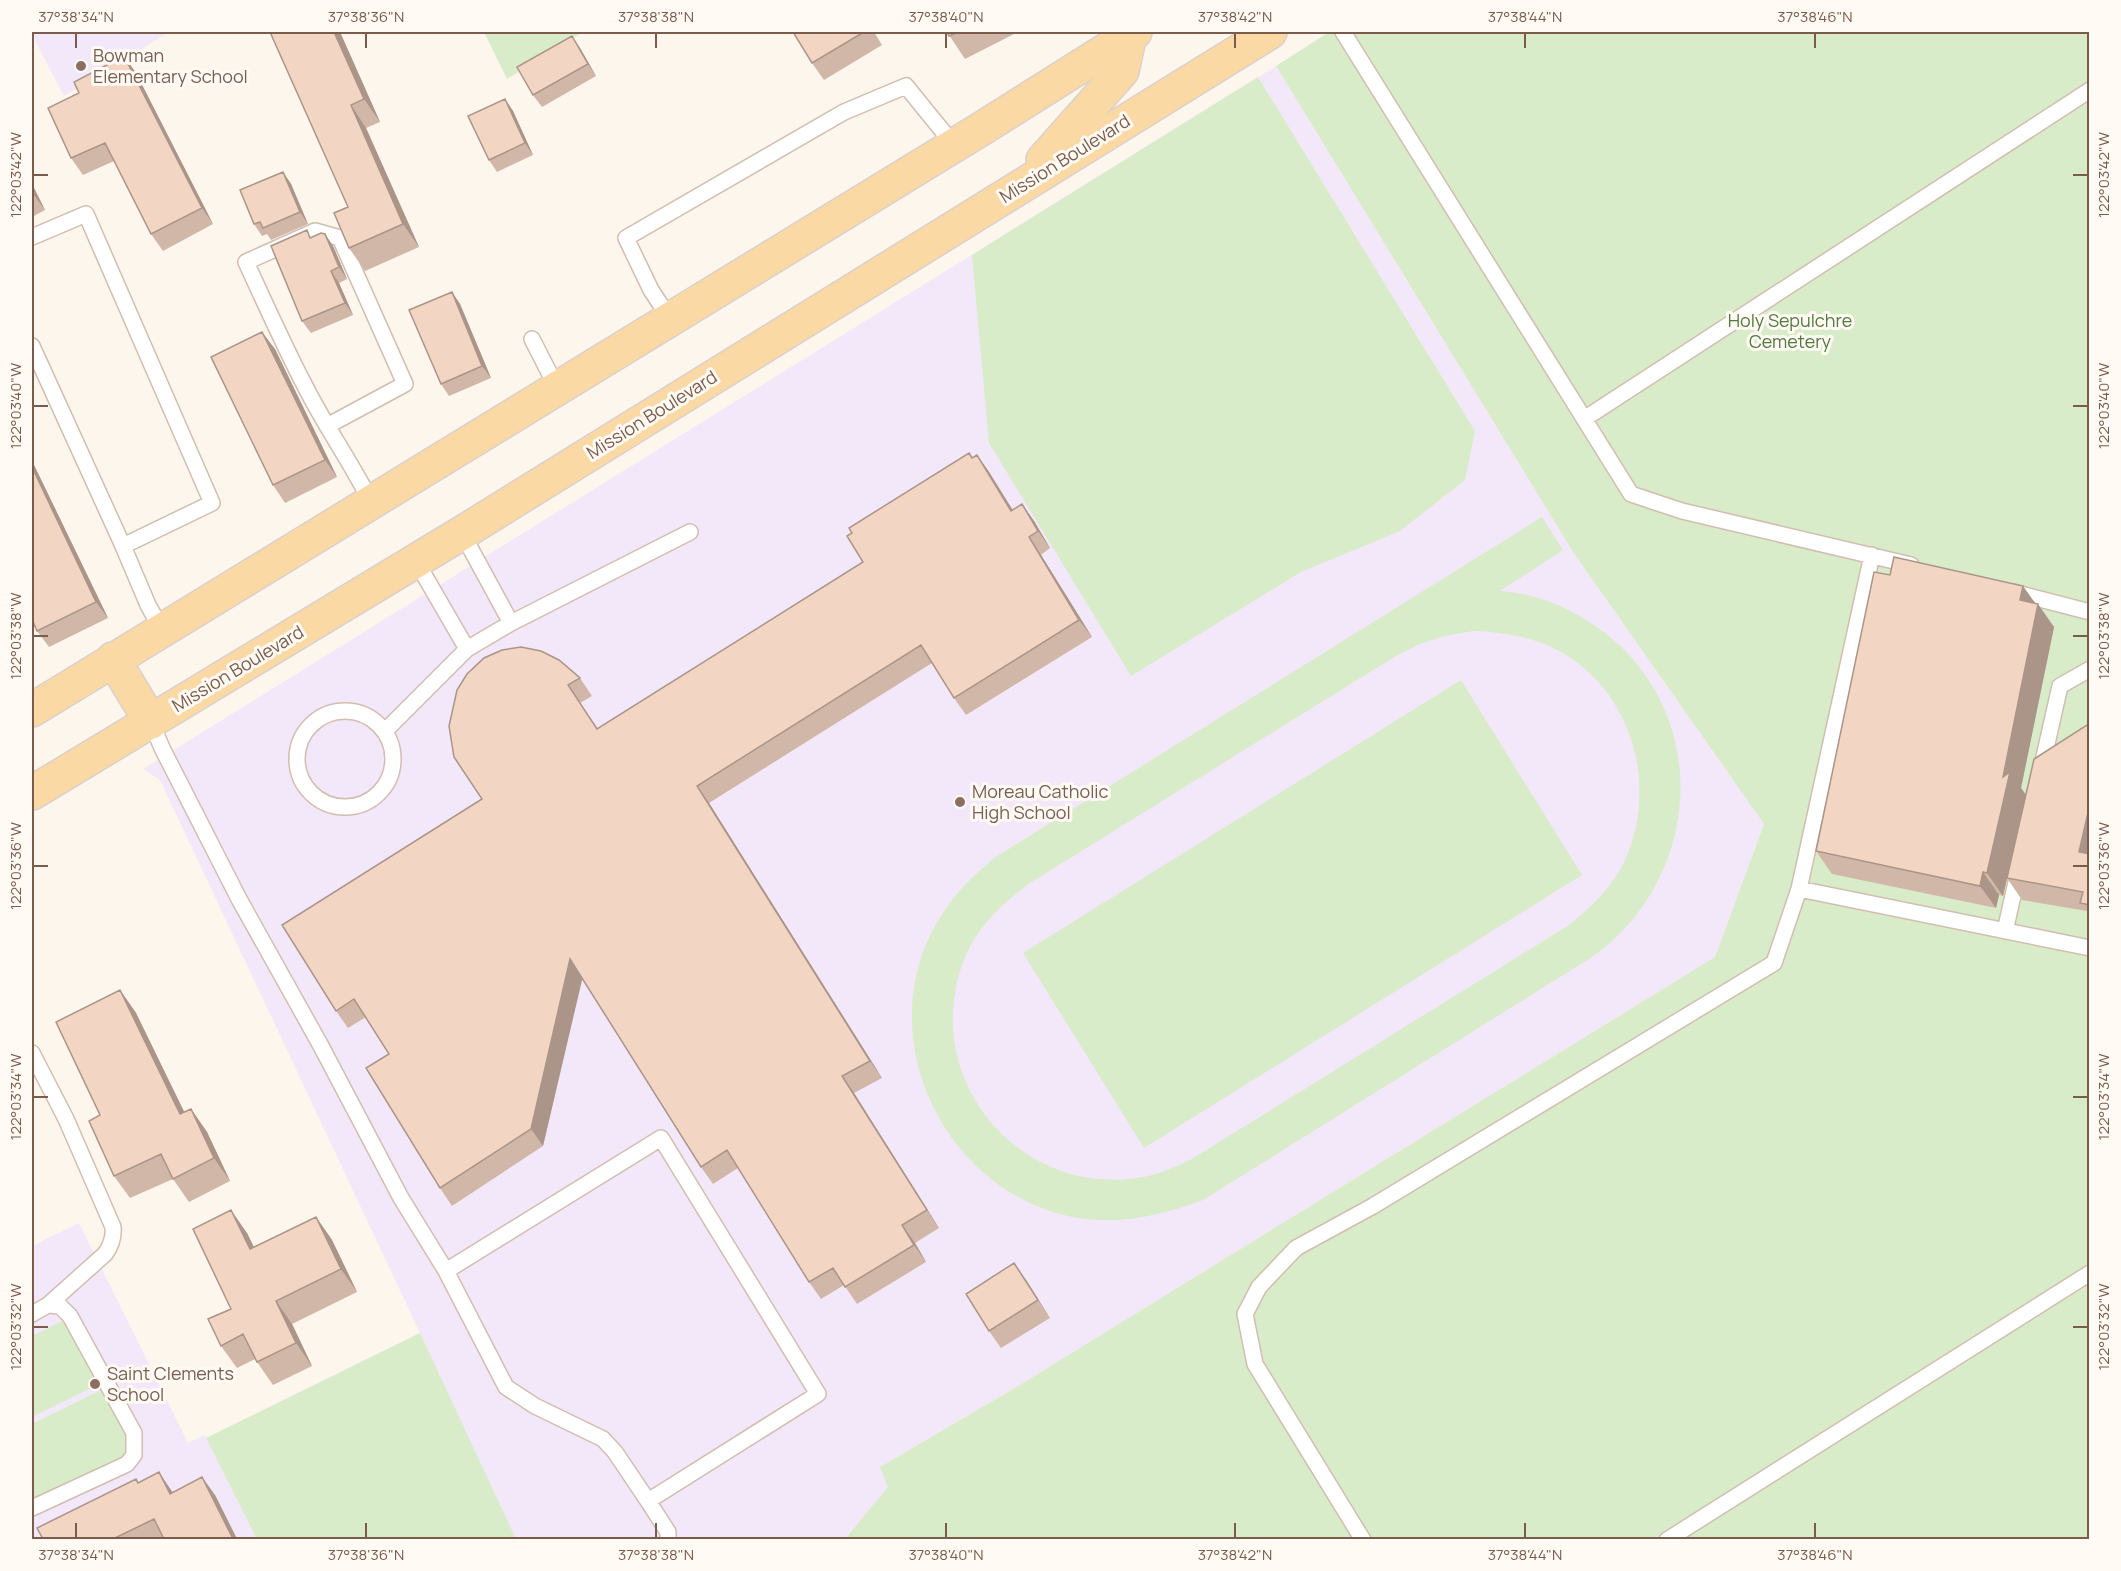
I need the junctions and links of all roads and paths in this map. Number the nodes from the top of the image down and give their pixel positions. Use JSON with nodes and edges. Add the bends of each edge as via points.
{"nodes":[{"id":1,"x":1131,"y":32,"type":"edge"},
{"id":2,"x":1270,"y":32,"type":"edge"},
{"id":3,"x":1343,"y":32,"type":"edge"},
{"id":4,"x":2090,"y":90,"type":"edge"},
{"id":5,"x":954,"y":145,"type":"junction"},
{"id":6,"x":1018,"y":188,"type":"junction"},
{"id":7,"x":32,"y":237,"type":"edge"},
{"id":8,"x":670,"y":319,"type":"junction"},
{"id":9,"x":532,"y":339,"type":"dead end"},
{"id":10,"x":32,"y":345,"type":"edge"},
{"id":11,"x":557,"y":388,"type":"junction"},
{"id":12,"x":1584,"y":419,"type":"junction"},
{"id":13,"x":327,"y":426,"type":"junction"},
{"id":14,"x":371,"y":502,"type":"junction"},
{"id":15,"x":690,"y":532,"type":"dead end"},
{"id":16,"x":462,"y":533,"type":"junction"},
{"id":17,"x":123,"y":546,"type":"junction"},
{"id":18,"x":1872,"y":555,"type":"junction"},
{"id":19,"x":416,"y":561,"type":"junction"},
{"id":20,"x":1929,"y":570,"type":"edge"},
{"id":21,"x":1998,"y":588,"type":"edge"},
{"id":22,"x":2090,"y":612,"type":"edge"},
{"id":23,"x":512,"y":623,"type":"junction"},
{"id":24,"x":162,"y":630,"type":"junction"},
{"id":25,"x":467,"y":649,"type":"junction"},
{"id":26,"x":114,"y":660,"type":"junction"},
{"id":27,"x":2090,"y":669,"type":"edge"},
{"id":28,"x":32,"y":710,"type":"edge"},
{"id":29,"x":151,"y":722,"type":"junction"},
{"id":30,"x":385,"y":731,"type":"junction"},
{"id":31,"x":2039,"y":780,"type":"edge"},
{"id":32,"x":32,"y":793,"type":"edge"},
{"id":33,"x":2024,"y":849,"type":"edge"},
{"id":34,"x":1799,"y":889,"type":"junction"},
{"id":35,"x":2005,"y":931,"type":"junction"},
{"id":36,"x":2090,"y":948,"type":"edge"},
{"id":37,"x":32,"y":1053,"type":"edge"},
{"id":38,"x":446,"y":1271,"type":"junction"},
{"id":39,"x":2090,"y":1273,"type":"edge"},
{"id":40,"x":48,"y":1305,"type":"junction"},
{"id":41,"x":32,"y":1314,"type":"edge"},
{"id":42,"x":648,"y":1501,"type":"junction"},
{"id":43,"x":32,"y":1508,"type":"edge"},
{"id":44,"x":668,"y":1539,"type":"edge"},
{"id":45,"x":1363,"y":1539,"type":"edge"},
{"id":46,"x":1667,"y":1539,"type":"edge"}],
"edges":[{"from":1,"to":5,"type":"main road"},
{"from":1,"to":6,"type":"main road","via":[[1122,71]]},
{"from":2,"to":6,"type":"main road","name":"Mission Boulevard"},
{"from":3,"to":12,"type":"lane"},
{"from":4,"to":12,"type":"lane"},
{"from":5,"to":8,"type":"main road"},
{"from":5,"to":8,"type":"lane","via":[[906,86],[844,112],[626,238]]},
{"from":6,"to":16,"type":"main road","name":"Mission Boulevard"},
{"from":7,"to":17,"type":"lane","via":[[86,214],[212,503]]},
{"from":8,"to":11,"type":"main road"},
{"from":9,"to":11,"type":"lane"},
{"from":10,"to":17,"type":"lane"},
{"from":11,"to":14,"type":"main road"},
{"from":12,"to":18,"type":"lane","via":[[1631,494],[1682,511]]},
{"from":13,"to":13,"type":"lane","via":[[246,262],[315,231],[340,238],[405,384]]},
{"from":13,"to":14,"type":"lane"},
{"from":14,"to":24,"type":"main road"},
{"from":15,"to":23,"type":"lane"},
{"from":16,"to":19,"type":"main road","name":"Mission Boulevard"},
{"from":16,"to":23,"type":"lane"},
{"from":17,"to":24,"type":"lane"},
{"from":18,"to":20,"type":"lane"},
{"from":18,"to":34,"type":"lane"},
{"from":19,"to":25,"type":"lane"},
{"from":19,"to":29,"type":"main road","name":"Mission Boulevard"},
{"from":21,"to":22,"type":"lane"},
{"from":23,"to":25,"type":"lane"},
{"from":24,"to":26,"type":"main road"},
{"from":25,"to":30,"type":"lane"},
{"from":26,"to":28,"type":"main road"},
{"from":26,"to":29,"type":"main road"},
{"from":27,"to":31,"type":"lane","via":[[2060,686]]},
{"from":29,"to":32,"type":"main road","name":"Mission Boulevard"},
{"from":29,"to":38,"type":"lane","via":[[249,917],[401,1198]]},
{"from":30,"to":30,"type":"lane","via":[[360,713],[330,713],[316,720],[305,731],[296,760],[306,789],[318,801],[334,807],[350,808],[380,794],[394,763]]},
{"from":33,"to":35,"type":"lane"},
{"from":34,"to":35,"type":"lane"},
{"from":34,"to":45,"type":"lane","via":[[1774,963],[1373,1206],[1296,1248],[1259,1287],[1245,1314],[1255,1364]]},
{"from":35,"to":36,"type":"lane"},
{"from":37,"to":40,"type":"lane","via":[[66,1119],[114,1235],[105,1254]]},
{"from":38,"to":42,"type":"lane","via":[[506,1387],[603,1439]]},
{"from":38,"to":42,"type":"lane","via":[[661,1138],[818,1394]]},
{"from":39,"to":46,"type":"lane"},
{"from":40,"to":41,"type":"lane"},
{"from":40,"to":43,"type":"lane","via":[[60,1306],[70,1316],[134,1433],[134,1455],[127,1464]]},
{"from":42,"to":44,"type":"lane","via":[[668,1532]]}]}
